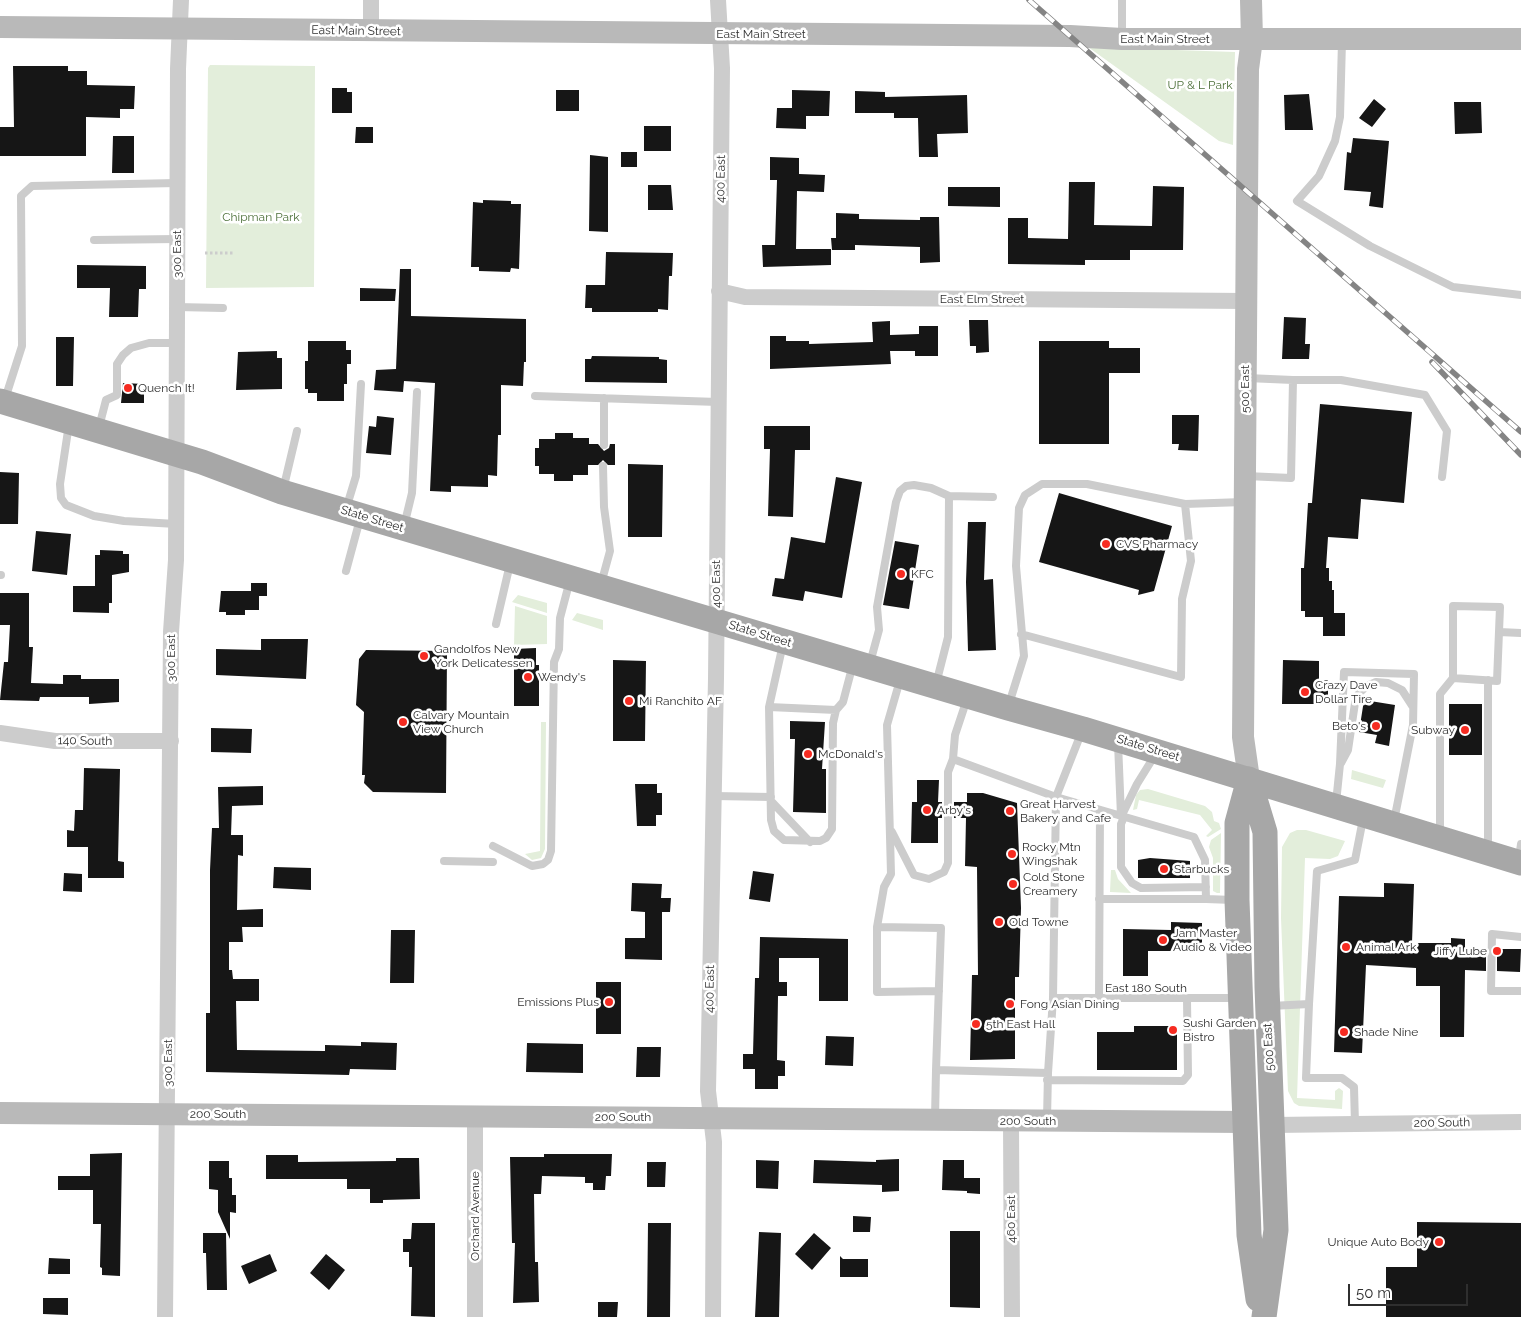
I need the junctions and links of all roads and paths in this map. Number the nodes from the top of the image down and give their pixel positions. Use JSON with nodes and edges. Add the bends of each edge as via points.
{"nodes":[{"id":1,"x":181,"y":0,"type":"edge"},
{"id":2,"x":370,"y":0,"type":"edge"},
{"id":3,"x":718,"y":0,"type":"edge"},
{"id":4,"x":1122,"y":0,"type":"edge"},
{"id":5,"x":1252,"y":0,"type":"edge"},
{"id":6,"x":0,"y":27,"type":"edge"},
{"id":7,"x":180,"y":29,"type":"junction"},
{"id":8,"x":370,"y":31,"type":"junction"},
{"id":9,"x":720,"y":34,"type":"junction"},
{"id":10,"x":1122,"y":39,"type":"junction"},
{"id":11,"x":1252,"y":39,"type":"junction"},
{"id":12,"x":1342,"y":39,"type":"junction"},
{"id":13,"x":1521,"y":39,"type":"edge"},
{"id":14,"x":177,"y":183,"type":"junction"},
{"id":15,"x":177,"y":239,"type":"junction"},
{"id":16,"x":94,"y":240,"type":"dead end"},
{"id":17,"x":205,"y":253,"type":"dead end"},
{"id":18,"x":235,"y":253,"type":"dead end"},
{"id":19,"x":719,"y":291,"type":"junction"},
{"id":20,"x":1521,"y":296,"type":"edge"},
{"id":21,"x":1246,"y":301,"type":"junction"},
{"id":22,"x":176,"y":307,"type":"junction"},
{"id":23,"x":223,"y":308,"type":"dead end"},
{"id":24,"x":176,"y":343,"type":"junction"},
{"id":25,"x":1246,"y":378,"type":"junction"},
{"id":26,"x":1293,"y":380,"type":"junction"},
{"id":27,"x":361,"y":384,"type":"dead end"},
{"id":28,"x":417,"y":392,"type":"dead end"},
{"id":29,"x":535,"y":396,"type":"dead end"},
{"id":30,"x":604,"y":398,"type":"junction"},
{"id":31,"x":2,"y":402,"type":"edge"},
{"id":32,"x":718,"y":402,"type":"junction"},
{"id":33,"x":69,"y":422,"type":"junction"},
{"id":34,"x":98,"y":431,"type":"junction"},
{"id":35,"x":297,"y":431,"type":"dead end"},
{"id":36,"x":604,"y":445,"type":"dead end"},
{"id":37,"x":176,"y":454,"type":"junction"},
{"id":38,"x":603,"y":466,"type":"dead end"},
{"id":39,"x":1245,"y":476,"type":"junction"},
{"id":40,"x":1442,"y":477,"type":"dead end"},
{"id":41,"x":282,"y":492,"type":"junction"},
{"id":42,"x":949,"y":496,"type":"junction"},
{"id":43,"x":993,"y":497,"type":"dead end"},
{"id":44,"x":1245,"y":502,"type":"junction"},
{"id":45,"x":1185,"y":504,"type":"junction"},
{"id":46,"x":354,"y":513,"type":"junction"},
{"id":47,"x":176,"y":524,"type":"junction"},
{"id":48,"x":403,"y":528,"type":"junction"},
{"id":49,"x":511,"y":560,"type":"junction"},
{"id":50,"x":346,"y":570,"type":"dead end"},
{"id":51,"x":570,"y":577,"type":"junction"},
{"id":52,"x":600,"y":586,"type":"junction"},
{"id":53,"x":716,"y":621,"type":"junction"},
{"id":54,"x":496,"y":624,"type":"dead end"},
{"id":55,"x":1499,"y":632,"type":"junction"},
{"id":56,"x":1521,"y":633,"type":"edge"},
{"id":57,"x":1021,"y":634,"type":"junction"},
{"id":58,"x":784,"y":642,"type":"junction"},
{"id":59,"x":861,"y":665,"type":"junction"},
{"id":60,"x":901,"y":676,"type":"junction"},
{"id":61,"x":1453,"y":678,"type":"junction"},
{"id":62,"x":1488,"y":680,"type":"junction"},
{"id":63,"x":936,"y":686,"type":"junction"},
{"id":64,"x":968,"y":696,"type":"junction"},
{"id":65,"x":1413,"y":706,"type":"junction"},
{"id":66,"x":769,"y":707,"type":"junction"},
{"id":67,"x":1008,"y":708,"type":"junction"},
{"id":68,"x":836,"y":710,"type":"junction"},
{"id":69,"x":1083,"y":729,"type":"junction"},
{"id":70,"x":0,"y":734,"type":"edge"},
{"id":71,"x":1118,"y":739,"type":"junction"},
{"id":72,"x":171,"y":741,"type":"junction"},
{"id":73,"x":1158,"y":751,"type":"junction"},
{"id":74,"x":953,"y":759,"type":"junction"},
{"id":75,"x":1340,"y":764,"type":"junction"},
{"id":76,"x":1249,"y":778,"type":"junction"},
{"id":77,"x":714,"y":796,"type":"junction"},
{"id":78,"x":1056,"y":797,"type":"junction"},
{"id":79,"x":770,"y":799,"type":"junction"},
{"id":80,"x":1336,"y":806,"type":"junction"},
{"id":81,"x":1100,"y":810,"type":"junction"},
{"id":82,"x":1364,"y":814,"type":"junction"},
{"id":83,"x":1123,"y":817,"type":"junction"},
{"id":84,"x":1393,"y":823,"type":"junction"},
{"id":85,"x":890,"y":828,"type":"junction"},
{"id":86,"x":1440,"y":838,"type":"junction"},
{"id":87,"x":810,"y":842,"type":"junction"},
{"id":88,"x":493,"y":846,"type":"dead end"},
{"id":89,"x":1488,"y":853,"type":"junction"},
{"id":90,"x":1520,"y":856,"type":"edge"},
{"id":91,"x":444,"y":861,"type":"dead end"},
{"id":92,"x":493,"y":862,"type":"dead end"},
{"id":93,"x":1206,"y":887,"type":"junction"},
{"id":94,"x":1099,"y":899,"type":"junction"},
{"id":95,"x":1206,"y":899,"type":"junction"},
{"id":96,"x":1237,"y":900,"type":"junction"},
{"id":97,"x":877,"y":927,"type":"junction"},
{"id":98,"x":1521,"y":937,"type":"edge"},
{"id":99,"x":938,"y":991,"type":"junction"},
{"id":100,"x":1521,"y":991,"type":"edge"},
{"id":101,"x":1054,"y":998,"type":"junction"},
{"id":102,"x":1239,"y":998,"type":"junction"},
{"id":103,"x":1099,"y":999,"type":"junction"},
{"id":104,"x":1187,"y":999,"type":"junction"},
{"id":105,"x":1309,"y":1004,"type":"junction"},
{"id":106,"x":1267,"y":1006,"type":"junction"},
{"id":107,"x":936,"y":1070,"type":"junction"},
{"id":108,"x":1048,"y":1077,"type":"junction"},
{"id":109,"x":0,"y":1113,"type":"edge"},
{"id":110,"x":168,"y":1114,"type":"junction"},
{"id":111,"x":475,"y":1116,"type":"junction"},
{"id":112,"x":711,"y":1118,"type":"junction"},
{"id":113,"x":935,"y":1120,"type":"junction"},
{"id":114,"x":1011,"y":1121,"type":"junction"},
{"id":115,"x":1047,"y":1121,"type":"junction"},
{"id":116,"x":1246,"y":1122,"type":"junction"},
{"id":117,"x":1521,"y":1122,"type":"edge"},
{"id":118,"x":1354,"y":1124,"type":"junction"},
{"id":119,"x":1273,"y":1125,"type":"junction"},
{"id":120,"x":165,"y":1317,"type":"edge"},
{"id":121,"x":475,"y":1317,"type":"edge"},
{"id":122,"x":713,"y":1317,"type":"edge"},
{"id":123,"x":1012,"y":1317,"type":"edge"},
{"id":124,"x":1260,"y":1317,"type":"edge"},
{"id":125,"x":1264,"y":1317,"type":"edge"}],
"edges":[{"from":1,"to":7,"type":"street","name":"300 East"},
{"from":2,"to":8,"type":"street"},
{"from":3,"to":9,"type":"street","name":"400 East"},
{"from":4,"to":10,"type":"lane"},
{"from":5,"to":11,"type":"street","name":"500 East"},
{"from":6,"to":7,"type":"street","name":"East Main Street"},
{"from":7,"to":8,"type":"street","name":"East Main Street"},
{"from":7,"to":14,"type":"street","name":"300 East"},
{"from":8,"to":9,"type":"street","name":"East Main Street"},
{"from":9,"to":10,"type":"street","name":"East Main Street"},
{"from":9,"to":19,"type":"street","name":"400 East"},
{"from":10,"to":11,"type":"street","name":"East Main Street"},
{"from":11,"to":12,"type":"street","name":"East Main Street"},
{"from":11,"to":21,"type":"street","name":"500 East","via":[[1248,69]]},
{"from":12,"to":13,"type":"street","name":"East Main Street"},
{"from":12,"to":20,"type":"lane","via":[[1340,117],[1335,141],[1319,176],[1297,201],[1370,246],[1453,287]]},
{"from":14,"to":15,"type":"street","name":"300 East"},
{"from":14,"to":31,"type":"lane","via":[[32,186],[21,196],[22,346]]},
{"from":15,"to":16,"type":"lane"},
{"from":15,"to":22,"type":"street","name":"300 East"},
{"from":17,"to":18,"type":"path"},
{"from":19,"to":21,"type":"street","name":"East Elm Street","via":[[745,297]]},
{"from":19,"to":32,"type":"street","name":"400 East"},
{"from":21,"to":25,"type":"street","name":"500 East"},
{"from":22,"to":23,"type":"lane"},
{"from":22,"to":24,"type":"street","name":"300 East"},
{"from":24,"to":34,"type":"lane","via":[[149,343],[122,355],[117,364],[117,395],[106,400]]},
{"from":24,"to":37,"type":"street","name":"300 East"},
{"from":25,"to":26,"type":"lane"},
{"from":25,"to":39,"type":"street","name":"500 East"},
{"from":26,"to":39,"type":"lane","via":[[1291,478]]},
{"from":26,"to":40,"type":"lane","via":[[1341,380],[1425,395],[1447,431]]},
{"from":27,"to":46,"type":"lane"},
{"from":28,"to":48,"type":"lane","via":[[412,493]]},
{"from":29,"to":30,"type":"lane"},
{"from":30,"to":32,"type":"lane"},
{"from":30,"to":36,"type":"lane"},
{"from":31,"to":33,"type":"main road","name":"State Street"},
{"from":32,"to":53,"type":"street","name":"400 East"},
{"from":33,"to":34,"type":"main road","name":"State Street"},
{"from":33,"to":47,"type":"lane","via":[[60,484],[61,498],[66,505],[94,516]]},
{"from":34,"to":37,"type":"main road","name":"State Street"},
{"from":35,"to":41,"type":"lane"},
{"from":37,"to":41,"type":"main road","name":"State Street"},
{"from":37,"to":47,"type":"street","name":"300 East"},
{"from":38,"to":52,"type":"lane","via":[[610,551]]},
{"from":39,"to":44,"type":"street","name":"500 East"},
{"from":41,"to":46,"type":"main road","name":"State Street"},
{"from":42,"to":43,"type":"lane"},
{"from":42,"to":59,"type":"lane","via":[[914,485],[900,491],[877,607],[879,630]]},
{"from":42,"to":63,"type":"lane","via":[[948,637]]},
{"from":44,"to":45,"type":"lane"},
{"from":44,"to":76,"type":"street","name":"500 East","via":[[1243,737]]},
{"from":45,"to":57,"type":"lane","via":[[1087,484],[1042,484],[1025,495],[1018,508],[1016,566]]},
{"from":45,"to":57,"type":"lane","via":[[1191,561],[1182,599],[1181,677]]},
{"from":46,"to":48,"type":"main road","name":"State Street"},
{"from":46,"to":50,"type":"lane"},
{"from":47,"to":72,"type":"street","name":"300 East","via":[[171,632]]},
{"from":48,"to":49,"type":"main road","name":"State Street"},
{"from":49,"to":51,"type":"main road","name":"State Street"},
{"from":49,"to":54,"type":"lane"},
{"from":51,"to":52,"type":"main road","name":"State Street"},
{"from":51,"to":88,"type":"lane","via":[[560,618],[559,649],[554,662],[551,851],[543,864],[532,866]]},
{"from":52,"to":53,"type":"main road","name":"State Street"},
{"from":53,"to":58,"type":"main road","name":"State Street"},
{"from":53,"to":77,"type":"street","name":"400 East"},
{"from":55,"to":56,"type":"lane"},
{"from":55,"to":61,"type":"lane","via":[[1500,607],[1453,606]]},
{"from":55,"to":62,"type":"lane","via":[[1497,680]]},
{"from":57,"to":67,"type":"lane","via":[[1024,656]]},
{"from":58,"to":59,"type":"main road","name":"State Street"},
{"from":58,"to":66,"type":"lane"},
{"from":59,"to":60,"type":"main road","name":"State Street"},
{"from":59,"to":68,"type":"lane"},
{"from":60,"to":63,"type":"main road","name":"State Street"},
{"from":60,"to":85,"type":"lane","via":[[887,725]]},
{"from":61,"to":62,"type":"lane"},
{"from":61,"to":86,"type":"lane","via":[[1440,694]]},
{"from":62,"to":89,"type":"lane"},
{"from":63,"to":64,"type":"main road","name":"State Street"},
{"from":64,"to":67,"type":"main road","name":"State Street"},
{"from":64,"to":74,"type":"lane","via":[[955,735]]},
{"from":65,"to":75,"type":"lane","via":[[1402,690],[1388,683],[1376,682],[1367,686],[1355,702],[1348,750]]},
{"from":65,"to":75,"type":"lane","via":[[1414,674],[1344,672]]},
{"from":65,"to":84,"type":"lane","via":[[1413,725]]},
{"from":66,"to":68,"type":"lane"},
{"from":66,"to":79,"type":"lane"},
{"from":67,"to":69,"type":"main road","name":"State Street"},
{"from":68,"to":87,"type":"lane","via":[[833,723],[832,829],[826,838]]},
{"from":69,"to":71,"type":"main road","name":"State Street"},
{"from":69,"to":78,"type":"lane"},
{"from":70,"to":72,"type":"street","name":"140 South","via":[[56,741]]},
{"from":71,"to":73,"type":"main road","name":"State Street"},
{"from":71,"to":83,"type":"lane"},
{"from":72,"to":110,"type":"street","name":"300 East"},
{"from":73,"to":76,"type":"main road","name":"State Street"},
{"from":73,"to":83,"type":"lane","via":[[1137,784]]},
{"from":74,"to":78,"type":"lane"},
{"from":74,"to":85,"type":"lane","via":[[948,772],[948,863],[944,872],[928,879],[914,875]]},
{"from":75,"to":80,"type":"lane"},
{"from":76,"to":80,"type":"main road","name":"State Street"},
{"from":76,"to":96,"type":"main road","name":"500 East","via":[[1237,823]]},
{"from":76,"to":106,"type":"main road","name":"500 East","via":[[1264,826]]},
{"from":77,"to":79,"type":"lane"},
{"from":77,"to":112,"type":"street","name":"400 East","via":[[708,1091]]},
{"from":78,"to":81,"type":"lane"},
{"from":78,"to":101,"type":"lane"},
{"from":79,"to":87,"type":"lane"},
{"from":79,"to":87,"type":"lane","via":[[776,835],[784,840]]},
{"from":80,"to":82,"type":"main road","name":"State Street"},
{"from":81,"to":83,"type":"lane"},
{"from":81,"to":94,"type":"lane"},
{"from":82,"to":84,"type":"main road","name":"State Street"},
{"from":82,"to":105,"type":"lane","via":[[1354,860],[1317,871]]},
{"from":83,"to":93,"type":"lane","via":[[1194,838],[1205,860]]},
{"from":83,"to":93,"type":"lane","via":[[1121,867],[1132,883],[1141,888]]},
{"from":84,"to":86,"type":"main road","name":"State Street"},
{"from":85,"to":97,"type":"lane","via":[[891,874],[884,887]]},
{"from":86,"to":89,"type":"main road","name":"State Street"},
{"from":89,"to":90,"type":"main road","name":"State Street"},
{"from":91,"to":92,"type":"lane"},
{"from":93,"to":95,"type":"lane"},
{"from":94,"to":95,"type":"lane"},
{"from":94,"to":103,"type":"lane"},
{"from":95,"to":96,"type":"lane"},
{"from":96,"to":102,"type":"main road","name":"500 East"},
{"from":97,"to":99,"type":"lane","via":[[877,992]]},
{"from":97,"to":99,"type":"lane","via":[[941,928]]},
{"from":98,"to":100,"type":"lane","via":[[1492,934],[1491,991]]},
{"from":99,"to":107,"type":"lane"},
{"from":101,"to":103,"type":"lane","name":"East 180 South"},
{"from":101,"to":108,"type":"lane"},
{"from":102,"to":104,"type":"lane","name":"East 180 South"},
{"from":102,"to":116,"type":"main road","name":"500 East"},
{"from":103,"to":104,"type":"lane","name":"East 180 South"},
{"from":104,"to":108,"type":"lane","via":[[1188,1075],[1183,1081]]},
{"from":105,"to":106,"type":"lane"},
{"from":105,"to":118,"type":"lane","via":[[1306,1078],[1342,1078],[1354,1087]]},
{"from":106,"to":119,"type":"main road","name":"500 East"},
{"from":107,"to":108,"type":"lane"},
{"from":107,"to":113,"type":"lane"},
{"from":108,"to":115,"type":"lane"},
{"from":109,"to":110,"type":"street","name":"200 South"},
{"from":110,"to":111,"type":"street","name":"200 South"},
{"from":110,"to":120,"type":"street","name":"300 East"},
{"from":111,"to":112,"type":"street","name":"200 South"},
{"from":111,"to":121,"type":"street","name":"Orchard Avenue"},
{"from":112,"to":113,"type":"street","name":"200 South"},
{"from":112,"to":122,"type":"street","name":"400 East","via":[[714,1142]]},
{"from":113,"to":114,"type":"street","name":"200 South"},
{"from":114,"to":115,"type":"street","name":"200 South"},
{"from":114,"to":123,"type":"street","name":"460 East"},
{"from":115,"to":116,"type":"street","name":"200 South"},
{"from":116,"to":124,"type":"main road","name":"500 East","via":[[1249,1235]]},
{"from":117,"to":118,"type":"street","name":"200 South"},
{"from":118,"to":119,"type":"street","name":"200 South"},
{"from":119,"to":125,"type":"main road","name":"500 East","via":[[1276,1230]]}]}
